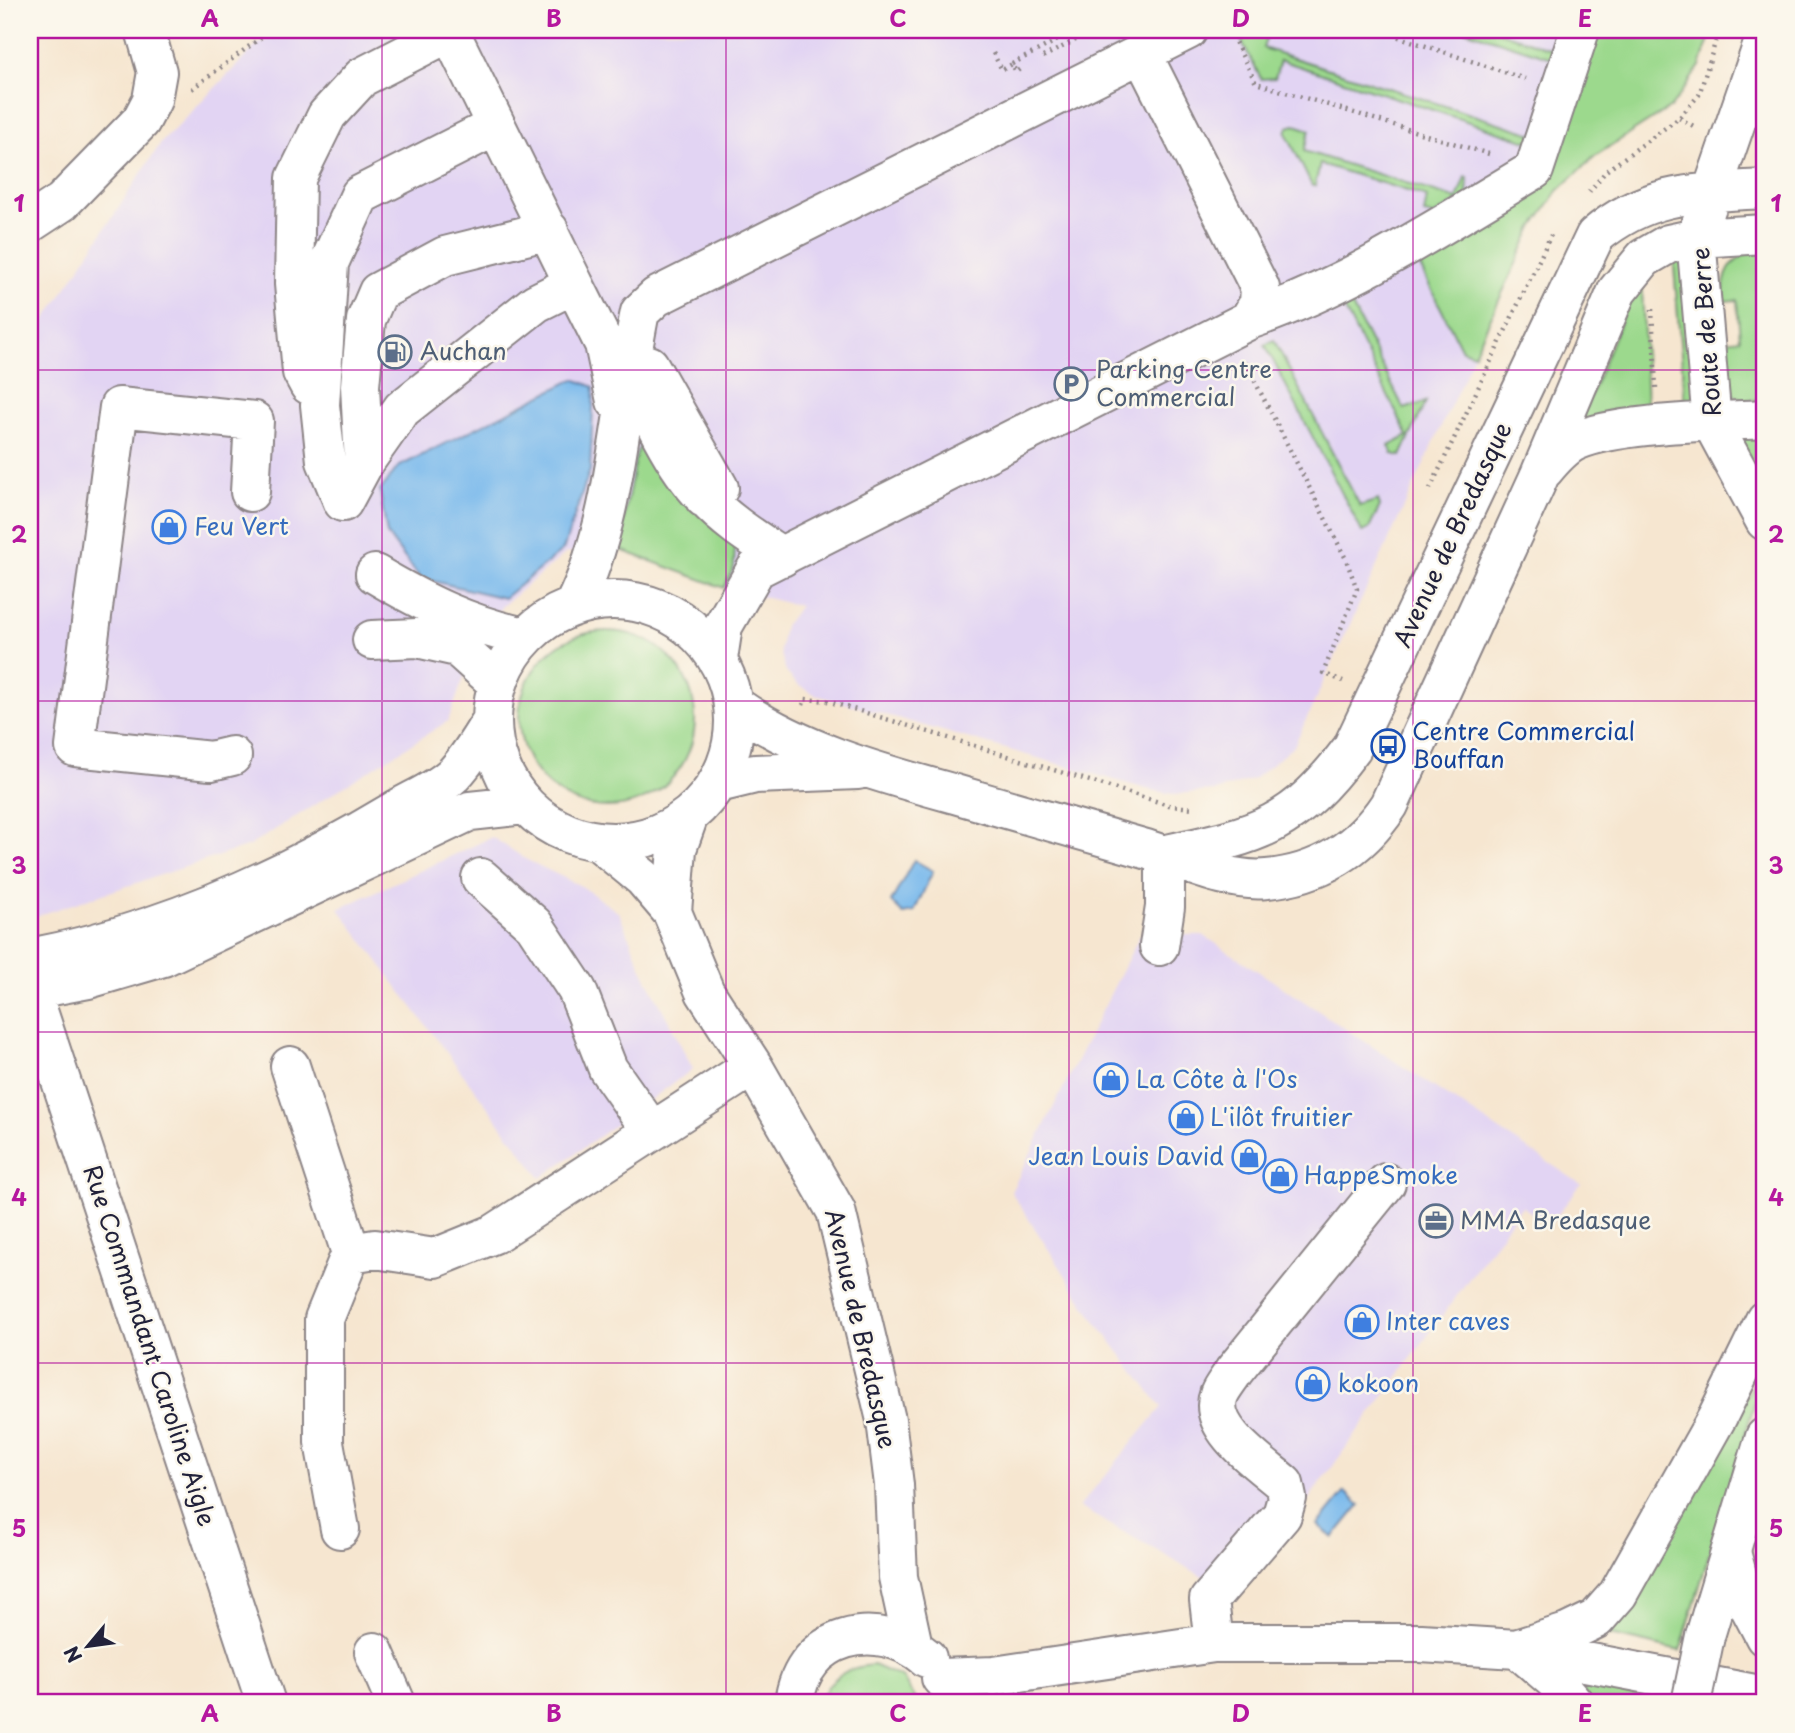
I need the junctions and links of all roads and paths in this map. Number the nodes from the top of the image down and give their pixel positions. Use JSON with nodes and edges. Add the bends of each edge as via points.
{"nodes":[{"id":1,"x":271,"y":30,"type":"edge"},
{"id":2,"x":1077,"y":30,"type":"edge"},
{"id":3,"x":1095,"y":30,"type":"edge"},
{"id":4,"x":1188,"y":30,"type":"edge"},
{"id":5,"x":1229,"y":30,"type":"edge"},
{"id":6,"x":1378,"y":30,"type":"edge"},
{"id":7,"x":1580,"y":30,"type":"edge"},
{"id":8,"x":1719,"y":30,"type":"edge"},
{"id":9,"x":449,"y":31,"type":"edge"},
{"id":10,"x":155,"y":37,"type":"edge"},
{"id":11,"x":1765,"y":38,"type":"edge"},
{"id":12,"x":1145,"y":42,"type":"edge"},
{"id":13,"x":993,"y":52,"type":"dead end"},
{"id":14,"x":1038,"y":60,"type":"dead end"},
{"id":15,"x":1012,"y":64,"type":"junction"},
{"id":16,"x":1027,"y":66,"type":"dead end"},
{"id":17,"x":1536,"y":83,"type":"dead end"},
{"id":18,"x":141,"y":121,"type":"junction"},
{"id":19,"x":496,"y":126,"type":"junction"},
{"id":20,"x":1494,"y":156,"type":"dead end"},
{"id":21,"x":1765,"y":189,"type":"edge"},
{"id":22,"x":1712,"y":192,"type":"junction"},
{"id":23,"x":1584,"y":197,"type":"dead end"},
{"id":24,"x":30,"y":223,"type":"edge"},
{"id":25,"x":549,"y":230,"type":"junction"},
{"id":26,"x":1553,"y":233,"type":"dead end"},
{"id":27,"x":1765,"y":234,"type":"edge"},
{"id":28,"x":1696,"y":238,"type":"junction"},
{"id":29,"x":575,"y":284,"type":"junction"},
{"id":30,"x":1651,"y":302,"type":"dead end"},
{"id":31,"x":1244,"y":335,"type":"junction"},
{"id":32,"x":630,"y":368,"type":"junction"},
{"id":33,"x":1656,"y":394,"type":"dead end"},
{"id":34,"x":320,"y":405,"type":"junction"},
{"id":35,"x":1765,"y":419,"type":"edge"},
{"id":36,"x":620,"y":420,"type":"junction"},
{"id":37,"x":1712,"y":423,"type":"junction"},
{"id":38,"x":364,"y":463,"type":"junction"},
{"id":39,"x":1539,"y":477,"type":"junction"},
{"id":40,"x":250,"y":492,"type":"dead end"},
{"id":41,"x":1428,"y":492,"type":"dead end"},
{"id":42,"x":1765,"y":521,"type":"edge"},
{"id":43,"x":782,"y":557,"type":"junction"},
{"id":44,"x":375,"y":575,"type":"dead end"},
{"id":45,"x":574,"y":605,"type":"junction"},
{"id":46,"x":525,"y":636,"type":"junction"},
{"id":47,"x":372,"y":640,"type":"dead end"},
{"id":48,"x":718,"y":659,"type":"junction"},
{"id":49,"x":1346,"y":668,"type":"dead end"},
{"id":50,"x":1340,"y":680,"type":"junction"},
{"id":51,"x":497,"y":683,"type":"junction"},
{"id":52,"x":1334,"y":693,"type":"dead end"},
{"id":53,"x":1377,"y":694,"type":"junction"},
{"id":54,"x":805,"y":699,"type":"dead end"},
{"id":55,"x":734,"y":705,"type":"junction"},
{"id":56,"x":491,"y":723,"type":"junction"},
{"id":57,"x":232,"y":756,"type":"dead end"},
{"id":58,"x":868,"y":770,"type":"junction"},
{"id":59,"x":718,"y":783,"type":"junction"},
{"id":60,"x":525,"y":805,"type":"junction"},
{"id":61,"x":1206,"y":809,"type":"dead end"},
{"id":62,"x":688,"y":818,"type":"junction"},
{"id":63,"x":598,"y":842,"type":"junction"},
{"id":64,"x":1165,"y":854,"type":"junction"},
{"id":65,"x":481,"y":878,"type":"dead end"},
{"id":66,"x":671,"y":912,"type":"junction"},
{"id":67,"x":1159,"y":946,"type":"dead end"},
{"id":68,"x":30,"y":979,"type":"edge"},
{"id":69,"x":290,"y":1066,"type":"dead end"},
{"id":70,"x":752,"y":1066,"type":"junction"},
{"id":71,"x":651,"y":1130,"type":"junction"},
{"id":72,"x":1386,"y":1183,"type":"dead end"},
{"id":73,"x":351,"y":1253,"type":"junction"},
{"id":74,"x":1765,"y":1320,"type":"edge"},
{"id":75,"x":1765,"y":1437,"type":"edge"},
{"id":76,"x":340,"y":1529,"type":"dead end"},
{"id":77,"x":1731,"y":1552,"type":"junction"},
{"id":78,"x":898,"y":1577,"type":"junction"},
{"id":79,"x":866,"y":1634,"type":"junction"},
{"id":80,"x":1765,"y":1637,"type":"edge"},
{"id":81,"x":1214,"y":1643,"type":"junction"},
{"id":82,"x":913,"y":1646,"type":"junction"},
{"id":83,"x":1517,"y":1649,"type":"junction"},
{"id":84,"x":374,"y":1653,"type":"dead end"},
{"id":85,"x":982,"y":1690,"type":"edge"},
{"id":86,"x":945,"y":1691,"type":"edge"},
{"id":87,"x":1765,"y":1696,"type":"edge"},
{"id":88,"x":266,"y":1703,"type":"edge"},
{"id":89,"x":396,"y":1703,"type":"edge"},
{"id":90,"x":794,"y":1703,"type":"edge"},
{"id":91,"x":1574,"y":1703,"type":"edge"},
{"id":92,"x":1691,"y":1703,"type":"edge"}],
"edges":[{"from":1,"to":18,"type":"path","via":[[173,103]]},
{"from":2,"to":15,"type":"path"},
{"from":3,"to":14,"type":"path"},
{"from":4,"to":12,"type":"street"},
{"from":5,"to":20,"type":"path","via":[[1256,83]]},
{"from":6,"to":17,"type":"path"},
{"from":7,"to":31,"type":"street","via":[[1534,170]]},
{"from":8,"to":23,"type":"path","via":[[1699,95],[1654,139],[1606,171]]},
{"from":9,"to":19,"type":"street"},
{"from":9,"to":34,"type":"street","via":[[362,77],[327,115],[296,178],[294,284],[302,372]]},
{"from":10,"to":18,"type":"street","via":[[156,81]]},
{"from":11,"to":22,"type":"street"},
{"from":12,"to":31,"type":"street","via":[[1260,288],[1259,303]]},
{"from":12,"to":32,"type":"street","via":[[656,297],[640,312]]},
{"from":13,"to":15,"type":"path","via":[[1002,69]]},
{"from":15,"to":16,"type":"path","via":[[1016,72]]},
{"from":18,"to":24,"type":"street","via":[[62,202]]},
{"from":19,"to":25,"type":"street"},
{"from":19,"to":34,"type":"street","via":[[360,195],[329,263]]},
{"from":21,"to":22,"type":"street","name":"Avenue de Bredasque"},
{"from":22,"to":28,"type":"street"},
{"from":22,"to":53,"type":"street","name":"Avenue de Bredasque","via":[[1639,206],[1595,236]]},
{"from":25,"to":29,"type":"street"},
{"from":25,"to":38,"type":"street","via":[[445,257],[378,292],[366,320],[360,386]]},
{"from":26,"to":41,"type":"path"},
{"from":27,"to":28,"type":"street","name":"Route de Berre"},
{"from":28,"to":37,"type":"street","name":"Route de Berre"},
{"from":28,"to":39,"type":"street","name":"Avenue de Bredasque","via":[[1668,244],[1644,258],[1616,291]]},
{"from":29,"to":36,"type":"street","via":[[604,344]]},
{"from":29,"to":38,"type":"street","via":[[536,303],[402,409]]},
{"from":30,"to":33,"type":"path"},
{"from":31,"to":43,"type":"street"},
{"from":31,"to":50,"type":"path","via":[[1357,589],[1322,673]]},
{"from":32,"to":36,"type":"street"},
{"from":32,"to":43,"type":"street","via":[[648,410],[704,498],[739,529]]},
{"from":34,"to":38,"type":"street","via":[[326,461],[343,502]]},
{"from":35,"to":37,"type":"street","name":"Avenue de Bredasque"},
{"from":36,"to":45,"type":"street","via":[[593,564]]},
{"from":37,"to":39,"type":"street","name":"Avenue de Bredasque","via":[[1591,436],[1564,449]]},
{"from":37,"to":42,"type":"street","name":"Route de Berre"},
{"from":39,"to":64,"type":"street","name":"Avenue de Bredasque","via":[[1389,805],[1361,841],[1321,866],[1267,879],[1235,877]]},
{"from":40,"to":57,"type":"street","via":[[254,421],[119,407],[75,747],[211,761]]},
{"from":43,"to":48,"type":"street","via":[[756,569],[723,626]]},
{"from":44,"to":46,"type":"street","via":[[431,607]]},
{"from":45,"to":46,"type":"street"},
{"from":45,"to":48,"type":"street","via":[[607,599],[650,606],[671,614],[697,633]]},
{"from":46,"to":51,"type":"street"},
{"from":47,"to":51,"type":"street","via":[[417,638],[457,647]]},
{"from":48,"to":55,"type":"street"},
{"from":49,"to":50,"type":"path"},
{"from":50,"to":52,"type":"path"},
{"from":50,"to":53,"type":"path"},
{"from":51,"to":56,"type":"street"},
{"from":53,"to":64,"type":"street","name":"Avenue de Bredasque","via":[[1352,747],[1304,804],[1245,836]]},
{"from":54,"to":61,"type":"path","via":[[827,701],[1172,806]]},
{"from":55,"to":58,"type":"street","name":"Avenue de Bredasque","via":[[760,724]]},
{"from":55,"to":59,"type":"street","via":[[732,746]]},
{"from":56,"to":60,"type":"street","via":[[503,773]]},
{"from":56,"to":68,"type":"street","via":[[452,776],[360,831],[239,890],[84,948]]},
{"from":58,"to":59,"type":"street","name":"Avenue de Bredasque","via":[[755,774]]},
{"from":58,"to":64,"type":"street","name":"Avenue de Bredasque"},
{"from":59,"to":62,"type":"street"},
{"from":60,"to":63,"type":"street","via":[[571,836]]},
{"from":60,"to":68,"type":"street","via":[[470,811],[163,957],[88,979]]},
{"from":62,"to":63,"type":"street","via":[[660,834]]},
{"from":62,"to":66,"type":"street","name":"Avenue de Bredasque","via":[[677,849]]},
{"from":63,"to":66,"type":"street","name":"Avenue de Bredasque","via":[[643,878]]},
{"from":64,"to":67,"type":"street"},
{"from":65,"to":71,"type":"street","via":[[534,925],[578,989],[608,1069]]},
{"from":66,"to":70,"type":"street","name":"Avenue de Bredasque","via":[[705,992]]},
{"from":68,"to":88,"type":"street","name":"Rue Commandant Caroline Aigle"},
{"from":69,"to":73,"type":"street"},
{"from":70,"to":71,"type":"street"},
{"from":70,"to":78,"type":"street","name":"Avenue de Bredasque","via":[[836,1211],[886,1420]]},
{"from":71,"to":73,"type":"street","via":[[494,1234],[435,1258],[375,1249]]},
{"from":72,"to":81,"type":"street","via":[[1218,1396],[1219,1415],[1230,1437],[1284,1484],[1287,1498],[1282,1515],[1209,1600]]},
{"from":73,"to":76,"type":"street","via":[[324,1319],[324,1442]]},
{"from":74,"to":83,"type":"street","via":[[1718,1416],[1618,1594],[1596,1619]]},
{"from":75,"to":77,"type":"street"},
{"from":77,"to":80,"type":"street","via":[[1742,1593]]},
{"from":77,"to":92,"type":"street","bridge":true,"via":[[1705,1636]]},
{"from":78,"to":79,"type":"street"},
{"from":78,"to":82,"type":"street","name":"Avenue de Bredasque"},
{"from":79,"to":82,"type":"street","via":[[891,1636]]},
{"from":79,"to":90,"type":"street","via":[[837,1642],[812,1661],[796,1688]]},
{"from":81,"to":83,"type":"street","via":[[1421,1643]]},
{"from":81,"to":85,"type":"street"},
{"from":82,"to":86,"type":"street","via":[[929,1660]]},
{"from":83,"to":87,"type":"street"},
{"from":83,"to":91,"type":"street"},
{"from":84,"to":89,"type":"street"},
{"from":85,"to":86,"type":"street"}]}
